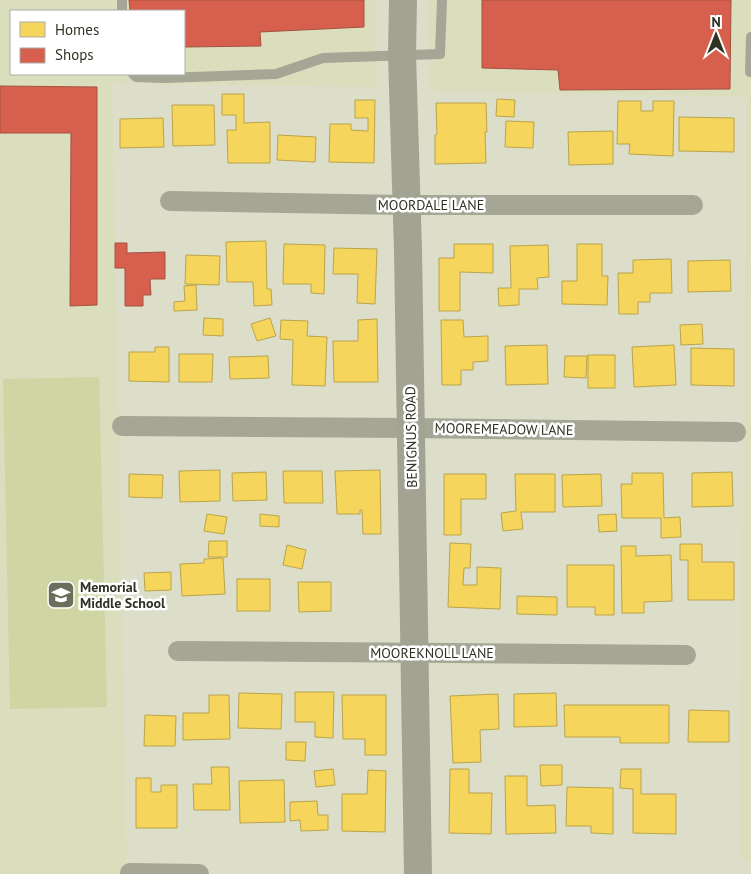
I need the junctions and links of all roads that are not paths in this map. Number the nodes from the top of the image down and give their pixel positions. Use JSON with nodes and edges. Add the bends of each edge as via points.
{"nodes":[{"id":1,"x":403,"y":0,"type":"edge"},
{"id":2,"x":442,"y":0,"type":"edge"},
{"id":3,"x":751,"y":37,"type":"edge"},
{"id":4,"x":402,"y":55,"type":"junction"},
{"id":5,"x":751,"y":72,"type":"edge"},
{"id":6,"x":134,"y":75,"type":"edge"},
{"id":7,"x":170,"y":201,"type":"dead end"},
{"id":8,"x":407,"y":205,"type":"junction"},
{"id":9,"x":693,"y":205,"type":"dead end"},
{"id":10,"x":122,"y":426,"type":"dead end"},
{"id":11,"x":411,"y":428,"type":"junction"},
{"id":12,"x":736,"y":432,"type":"dead end"},
{"id":13,"x":178,"y":650,"type":"dead end"},
{"id":14,"x":414,"y":653,"type":"junction"},
{"id":15,"x":686,"y":655,"type":"dead end"},
{"id":16,"x":130,"y":873,"type":"edge"},
{"id":17,"x":199,"y":874,"type":"edge"},
{"id":18,"x":418,"y":874,"type":"edge"}],
"edges":[{"from":1,"to":4,"type":"street","name":"BENIGNUS ROAD"},
{"from":2,"to":4,"type":"lane","via":[[440,54]]},
{"from":3,"to":5,"type":"lane"},
{"from":4,"to":6,"type":"lane","via":[[323,58],[276,74],[164,78]]},
{"from":4,"to":8,"type":"street","name":"BENIGNUS ROAD"},
{"from":7,"to":8,"type":"street","name":"MOORDALE LANE"},
{"from":8,"to":9,"type":"street","name":"MOORDALE LANE"},
{"from":8,"to":11,"type":"street","name":"BENIGNUS ROAD"},
{"from":10,"to":11,"type":"street","name":"MOOREMEADOW LANE"},
{"from":11,"to":12,"type":"street","name":"MOOREMEADOW LANE"},
{"from":11,"to":14,"type":"street","name":"BENIGNUS ROAD"},
{"from":13,"to":14,"type":"street","name":"MOOREKNOLL LANE"},
{"from":14,"to":15,"type":"street","name":"MOOREKNOLL LANE"},
{"from":14,"to":18,"type":"street","name":"BENIGNUS ROAD"},
{"from":16,"to":17,"type":"street"}]}
